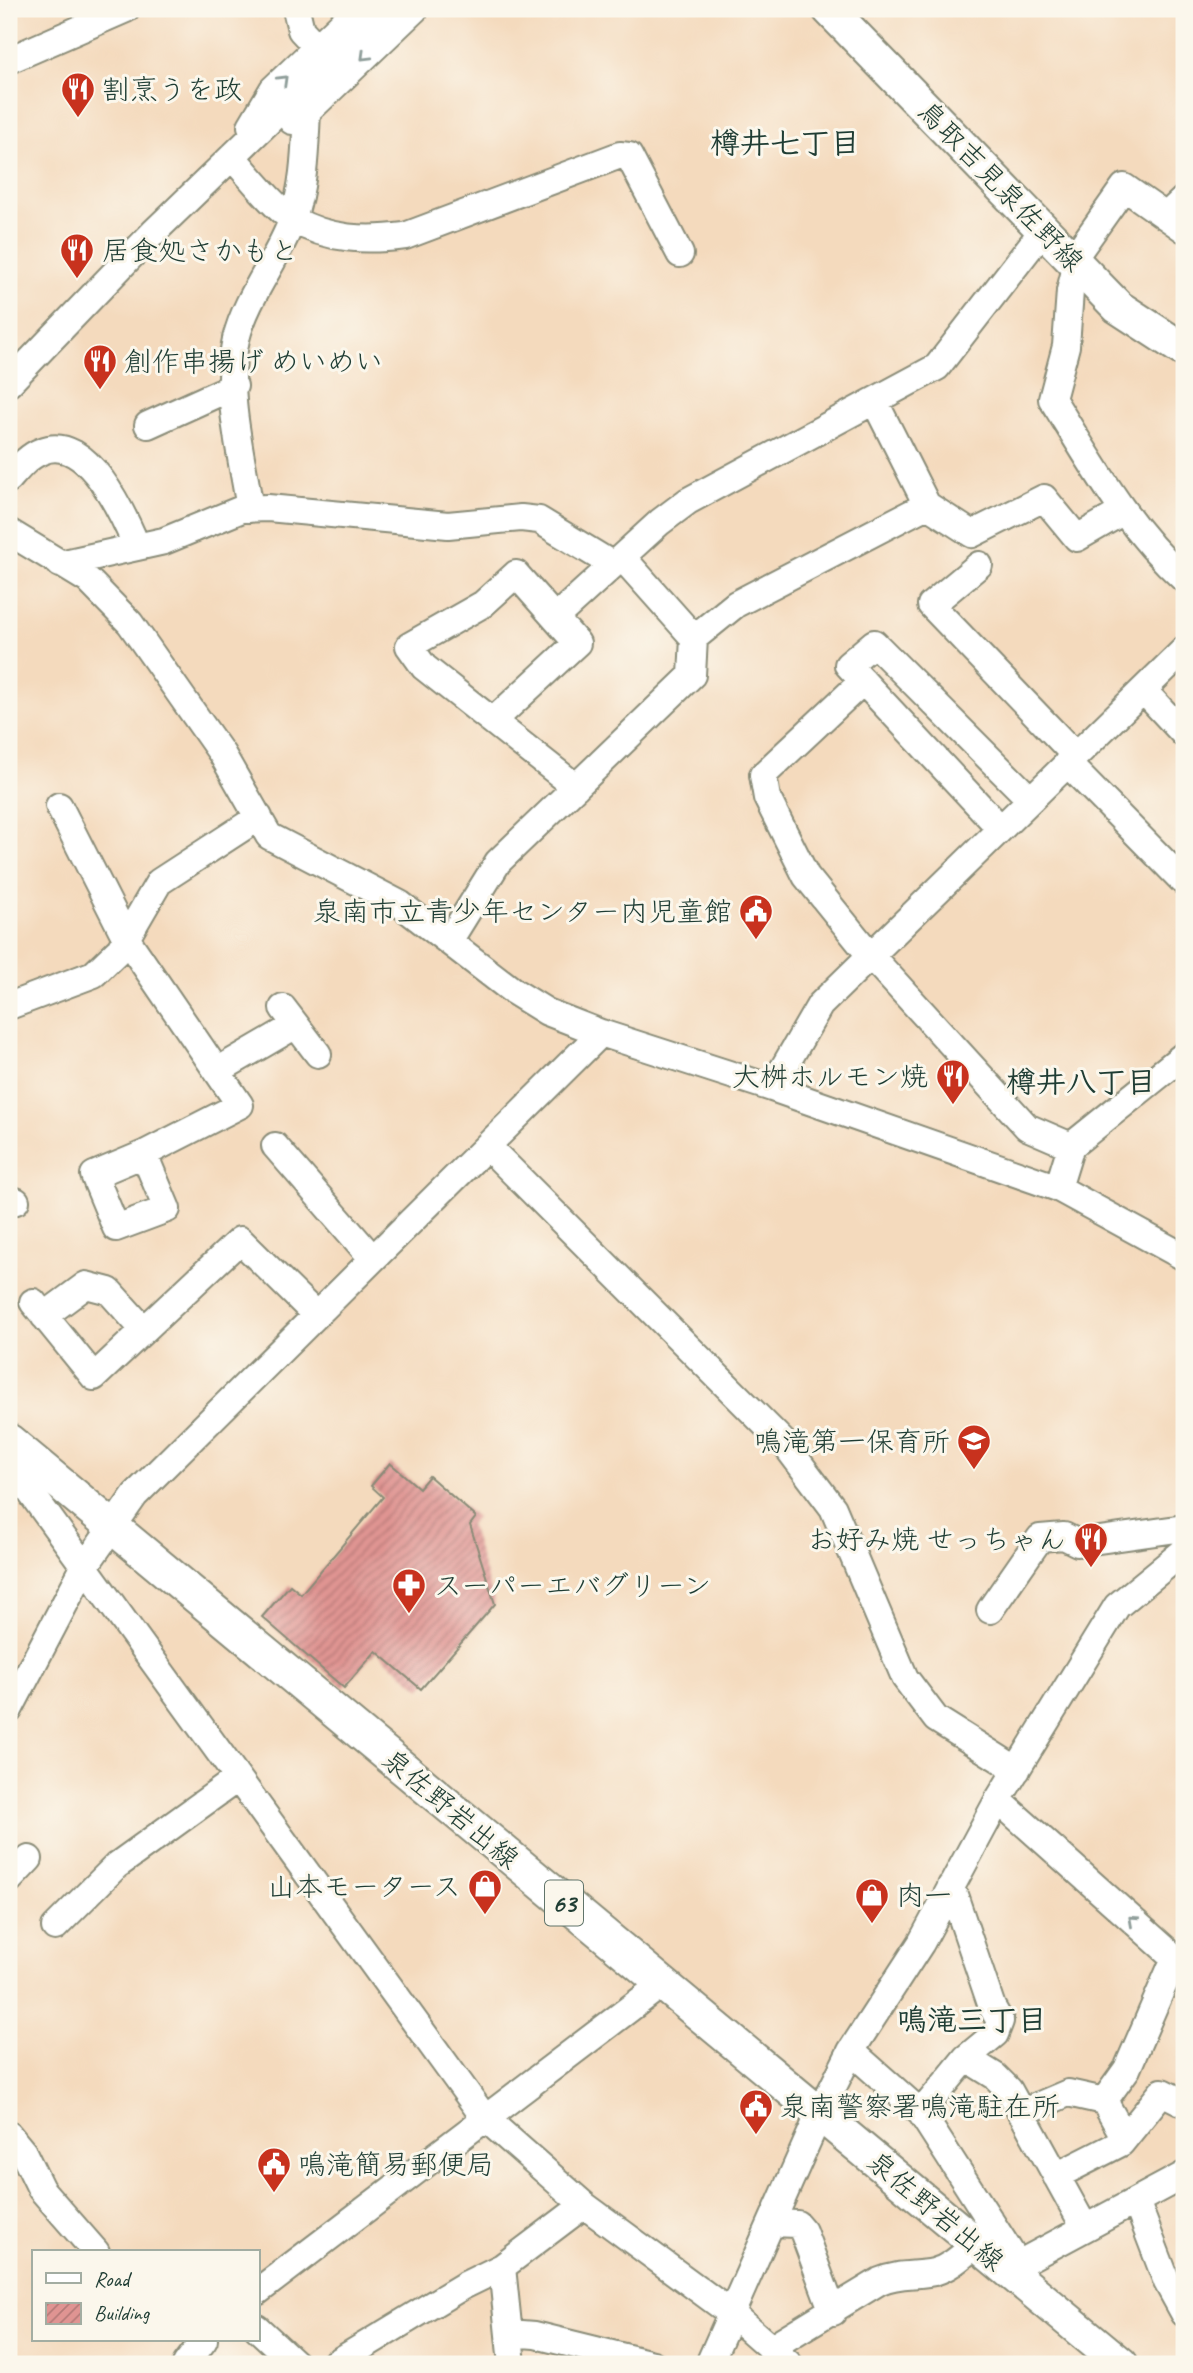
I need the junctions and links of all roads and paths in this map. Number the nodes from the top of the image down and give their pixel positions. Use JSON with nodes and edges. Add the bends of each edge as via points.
{"nodes":[{"id":1,"x":126,"y":9,"type":"edge"},
{"id":2,"x":296,"y":9,"type":"edge"},
{"id":3,"x":357,"y":9,"type":"edge"},
{"id":4,"x":385,"y":9,"type":"edge"},
{"id":5,"x":415,"y":9,"type":"edge"},
{"id":6,"x":829,"y":10,"type":"edge"},
{"id":7,"x":317,"y":47,"type":"junction"},
{"id":8,"x":9,"y":60,"type":"edge"},
{"id":9,"x":307,"y":112,"type":"junction"},
{"id":10,"x":233,"y":158,"type":"junction"},
{"id":11,"x":1178,"y":215,"type":"edge"},
{"id":12,"x":292,"y":219,"type":"junction"},
{"id":13,"x":1044,"y":229,"type":"junction"},
{"id":14,"x":680,"y":254,"type":"dead end"},
{"id":15,"x":1074,"y":261,"type":"junction"},
{"id":16,"x":1184,"y":351,"type":"edge"},
{"id":17,"x":9,"y":383,"type":"edge"},
{"id":18,"x":234,"y":386,"type":"junction"},
{"id":19,"x":875,"y":402,"type":"junction"},
{"id":20,"x":148,"y":425,"type":"dead end"},
{"id":21,"x":9,"y":479,"type":"edge"},
{"id":22,"x":927,"y":505,"type":"junction"},
{"id":23,"x":250,"y":509,"type":"junction"},
{"id":24,"x":1122,"y":512,"type":"junction"},
{"id":25,"x":9,"y":532,"type":"edge"},
{"id":26,"x":137,"y":547,"type":"junction"},
{"id":27,"x":617,"y":561,"type":"junction"},
{"id":28,"x":60,"y":564,"type":"junction"},
{"id":29,"x":979,"y":565,"type":"dead end"},
{"id":30,"x":1184,"y":579,"type":"edge"},
{"id":31,"x":556,"y":617,"type":"junction"},
{"id":32,"x":694,"y":638,"type":"junction"},
{"id":33,"x":1184,"y":650,"type":"edge"},
{"id":34,"x":863,"y":681,"type":"junction"},
{"id":35,"x":1143,"y":690,"type":"junction"},
{"id":36,"x":493,"y":721,"type":"junction"},
{"id":37,"x":1184,"y":734,"type":"edge"},
{"id":38,"x":1071,"y":759,"type":"junction"},
{"id":39,"x":576,"y":787,"type":"junction"},
{"id":40,"x":1030,"y":799,"type":"junction"},
{"id":41,"x":59,"y":806,"type":"dead end"},
{"id":42,"x":258,"y":817,"type":"junction"},
{"id":43,"x":1000,"y":828,"type":"junction"},
{"id":44,"x":1184,"y":882,"type":"edge"},
{"id":45,"x":126,"y":938,"type":"junction"},
{"id":46,"x":449,"y":941,"type":"junction"},
{"id":47,"x":869,"y":954,"type":"junction"},
{"id":48,"x":9,"y":1006,"type":"edge"},
{"id":49,"x":601,"y":1033,"type":"junction"},
{"id":50,"x":318,"y":1054,"type":"dead end"},
{"id":51,"x":1184,"y":1055,"type":"edge"},
{"id":52,"x":217,"y":1071,"type":"junction"},
{"id":53,"x":772,"y":1088,"type":"junction"},
{"id":54,"x":275,"y":1146,"type":"dead end"},
{"id":55,"x":487,"y":1146,"type":"junction"},
{"id":56,"x":1071,"y":1146,"type":"junction"},
{"id":57,"x":144,"y":1154,"type":"dead end"},
{"id":58,"x":1058,"y":1188,"type":"junction"},
{"id":59,"x":1184,"y":1256,"type":"edge"},
{"id":60,"x":373,"y":1259,"type":"junction"},
{"id":61,"x":316,"y":1315,"type":"junction"},
{"id":62,"x":144,"y":1329,"type":"junction"},
{"id":63,"x":13,"y":1456,"type":"edge"},
{"id":64,"x":110,"y":1526,"type":"junction"},
{"id":65,"x":1184,"y":1528,"type":"edge"},
{"id":66,"x":1184,"y":1551,"type":"edge"},
{"id":67,"x":83,"y":1569,"type":"junction"},
{"id":68,"x":990,"y":1609,"type":"dead end"},
{"id":69,"x":9,"y":1710,"type":"edge"},
{"id":70,"x":1017,"y":1770,"type":"junction"},
{"id":71,"x":238,"y":1778,"type":"junction"},
{"id":72,"x":998,"y":1800,"type":"junction"},
{"id":73,"x":29,"y":1858,"type":"dead end"},
{"id":74,"x":9,"y":1880,"type":"edge"},
{"id":75,"x":951,"y":1886,"type":"junction"},
{"id":76,"x":55,"y":1927,"type":"dead end"},
{"id":77,"x":1180,"y":1962,"type":"edge"},
{"id":78,"x":662,"y":1984,"type":"junction"},
{"id":79,"x":851,"y":2051,"type":"junction"},
{"id":80,"x":966,"y":2058,"type":"junction"},
{"id":81,"x":1104,"y":2101,"type":"junction"},
{"id":82,"x":1184,"y":2103,"type":"edge"},
{"id":83,"x":921,"y":2113,"type":"junction"},
{"id":84,"x":1021,"y":2113,"type":"junction"},
{"id":85,"x":819,"y":2115,"type":"junction"},
{"id":86,"x":484,"y":2117,"type":"junction"},
{"id":87,"x":9,"y":2135,"type":"edge"},
{"id":88,"x":1125,"y":2138,"type":"junction"},
{"id":89,"x":1184,"y":2175,"type":"edge"},
{"id":90,"x":1056,"y":2176,"type":"junction"},
{"id":91,"x":1136,"y":2201,"type":"junction"},
{"id":92,"x":584,"y":2205,"type":"junction"},
{"id":93,"x":772,"y":2223,"type":"junction"},
{"id":94,"x":1085,"y":2228,"type":"junction"},
{"id":95,"x":976,"y":2244,"type":"junction"},
{"id":96,"x":94,"y":2250,"type":"edge"},
{"id":97,"x":502,"y":2267,"type":"junction"},
{"id":98,"x":1012,"y":2267,"type":"junction"},
{"id":99,"x":259,"y":2290,"type":"edge"},
{"id":100,"x":833,"y":2312,"type":"junction"},
{"id":101,"x":1184,"y":2313,"type":"edge"},
{"id":102,"x":732,"y":2315,"type":"junction"},
{"id":103,"x":259,"y":2330,"type":"edge"},
{"id":104,"x":509,"y":2333,"type":"junction"},
{"id":105,"x":202,"y":2342,"type":"edge"},
{"id":106,"x":779,"y":2356,"type":"edge"},
{"id":107,"x":186,"y":2364,"type":"edge"},
{"id":108,"x":295,"y":2364,"type":"edge"},
{"id":109,"x":334,"y":2364,"type":"edge"},
{"id":110,"x":512,"y":2364,"type":"edge"},
{"id":111,"x":653,"y":2364,"type":"edge"},
{"id":112,"x":709,"y":2364,"type":"edge"},
{"id":113,"x":1121,"y":2364,"type":"edge"}],
"edges":[{"from":1,"to":8,"type":"street"},
{"from":2,"to":7,"type":"street","via":[[300,30]]},
{"from":3,"to":7,"type":"street"},
{"from":4,"to":10,"type":"street"},
{"from":5,"to":9,"type":"street","one_way":true},
{"from":6,"to":13,"type":"main road","name":"鳥取吉見泉佐野線"},
{"from":10,"to":7,"type":"street","one_way":true,"via":[[273,89]]},
{"from":9,"to":10,"type":"street"},
{"from":9,"to":12,"type":"street","via":[[303,182]]},
{"from":10,"to":12,"type":"street"},
{"from":10,"to":17,"type":"street","via":[[155,231]]},
{"from":11,"to":15,"type":"street","via":[[1124,187]]},
{"from":12,"to":14,"type":"street","via":[[338,238],[405,236],[620,155],[629,156],[637,166]]},
{"from":12,"to":18,"type":"street","via":[[245,312],[236,341]]},
{"from":13,"to":15,"type":"main road","name":"鳥取吉見泉佐野線"},
{"from":13,"to":19,"type":"street","via":[[937,367]]},
{"from":15,"to":16,"type":"main road","name":"鳥取吉見泉佐野線","via":[[1118,307]]},
{"from":15,"to":24,"type":"street","via":[[1066,346],[1052,399]]},
{"from":18,"to":20,"type":"street"},
{"from":18,"to":23,"type":"street"},
{"from":19,"to":22,"type":"street"},
{"from":19,"to":27,"type":"street","via":[[688,501]]},
{"from":21,"to":26,"type":"street","via":[[43,450],[60,449],[79,456],[106,485]]},
{"from":22,"to":24,"type":"street","via":[[972,534],[1044,498],[1077,538]]},
{"from":22,"to":32,"type":"street","via":[[736,604]]},
{"from":23,"to":26,"type":"street"},
{"from":23,"to":27,"type":"street","via":[[448,525],[539,520]]},
{"from":24,"to":30,"type":"street","via":[[1157,555]]},
{"from":25,"to":28,"type":"street"},
{"from":26,"to":28,"type":"street"},
{"from":27,"to":31,"type":"street"},
{"from":27,"to":32,"type":"street"},
{"from":28,"to":42,"type":"street","via":[[88,580],[130,623],[222,754]]},
{"from":29,"to":38,"type":"street","via":[[931,605]]},
{"from":31,"to":36,"type":"street","via":[[577,643]]},
{"from":31,"to":36,"type":"street","via":[[516,574],[483,604],[409,646],[424,667]]},
{"from":32,"to":39,"type":"street","via":[[692,675]]},
{"from":33,"to":35,"type":"street"},
{"from":34,"to":40,"type":"street","via":[[848,665],[874,643]]},
{"from":34,"to":43,"type":"street"},
{"from":34,"to":47,"type":"street","via":[[763,775],[767,798],[806,876]]},
{"from":35,"to":37,"type":"street"},
{"from":35,"to":38,"type":"street"},
{"from":36,"to":39,"type":"street"},
{"from":38,"to":40,"type":"street"},
{"from":38,"to":44,"type":"street"},
{"from":39,"to":46,"type":"street","via":[[498,862]]},
{"from":40,"to":43,"type":"street"},
{"from":41,"to":45,"type":"street"},
{"from":42,"to":45,"type":"street","via":[[159,882]]},
{"from":42,"to":46,"type":"street","via":[[270,835],[400,904]]},
{"from":43,"to":47,"type":"street"},
{"from":45,"to":48,"type":"street","via":[[94,974]]},
{"from":45,"to":52,"type":"street"},
{"from":46,"to":49,"type":"street","via":[[547,1012]]},
{"from":47,"to":53,"type":"street","via":[[820,1005]]},
{"from":47,"to":56,"type":"street","via":[[1027,1127]]},
{"from":49,"to":53,"type":"street"},
{"from":49,"to":55,"type":"street"},
{"from":50,"to":52,"type":"street","via":[[290,1016]]},
{"from":51,"to":56,"type":"street"},
{"from":52,"to":57,"type":"street","via":[[240,1105]]},
{"from":53,"to":58,"type":"street"},
{"from":54,"to":60,"type":"street"},
{"from":55,"to":60,"type":"street"},
{"from":55,"to":70,"type":"street","via":[[784,1443],[833,1508],[905,1678],[936,1719]]},
{"from":56,"to":58,"type":"street"},
{"from":58,"to":59,"type":"street"},
{"from":60,"to":61,"type":"street"},
{"from":61,"to":62,"type":"street","via":[[240,1240]]},
{"from":61,"to":64,"type":"street","via":[[135,1495]]},
{"from":62,"to":62,"type":"street","via":[[109,1291],[86,1285],[38,1309],[94,1377]]},
{"from":63,"to":64,"type":"main road","name":"泉佐野岩出線","number":"63"},
{"from":63,"to":67,"type":"street"},
{"from":64,"to":67,"type":"street"},
{"from":64,"to":78,"type":"main road","name":"泉佐野岩出線","number":"63"},
{"from":65,"to":68,"type":"street","via":[[1078,1543],[1065,1536],[1040,1538]]},
{"from":66,"to":70,"type":"street","via":[[1117,1606]]},
{"from":67,"to":69,"type":"street"},
{"from":67,"to":71,"type":"street"},
{"from":70,"to":72,"type":"street"},
{"from":71,"to":76,"type":"street","via":[[116,1867]]},
{"from":71,"to":86,"type":"street"},
{"from":72,"to":75,"type":"street"},
{"from":77,"to":72,"type":"street","one_way":true},
{"from":73,"to":74,"type":"street"},
{"from":75,"to":79,"type":"street"},
{"from":75,"to":80,"type":"street","via":[[1000,2021],[995,2034]]},
{"from":77,"to":81,"type":"street","via":[[1127,2069]]},
{"from":78,"to":85,"type":"main road","name":"泉佐野岩出線","number":"63"},
{"from":78,"to":86,"type":"street"},
{"from":79,"to":83,"type":"street"},
{"from":79,"to":85,"type":"street"},
{"from":80,"to":83,"type":"street"},
{"from":80,"to":84,"type":"street","via":[[995,2076]]},
{"from":81,"to":84,"type":"street","via":[[1068,2093]]},
{"from":81,"to":88,"type":"street"},
{"from":82,"to":88,"type":"street","via":[[1163,2092]]},
{"from":83,"to":98,"type":"street"},
{"from":84,"to":90,"type":"street"},
{"from":85,"to":93,"type":"street"},
{"from":85,"to":95,"type":"main road","name":"泉佐野岩出線","number":"63"},
{"from":86,"to":92,"type":"street"},
{"from":86,"to":99,"type":"street"},
{"from":87,"to":96,"type":"street","via":[[41,2189]]},
{"from":88,"to":90,"type":"street"},
{"from":89,"to":91,"type":"street"},
{"from":90,"to":94,"type":"street"},
{"from":91,"to":94,"type":"street"},
{"from":91,"to":101,"type":"street"},
{"from":92,"to":97,"type":"street"},
{"from":92,"to":102,"type":"street"},
{"from":93,"to":100,"type":"street","via":[[797,2224],[803,2231]]},
{"from":93,"to":102,"type":"street"},
{"from":94,"to":98,"type":"street"},
{"from":95,"to":98,"type":"main road","name":"泉佐野岩出線","number":"63"},
{"from":95,"to":100,"type":"street","via":[[952,2265],[934,2272],[893,2276]]},
{"from":97,"to":104,"type":"street"},
{"from":97,"to":109,"type":"street"},
{"from":98,"to":113,"type":"main road","name":"泉佐野岩出線","number":"63"},
{"from":100,"to":106,"type":"street"},
{"from":102,"to":106,"type":"street"},
{"from":102,"to":112,"type":"street"},
{"from":103,"to":108,"type":"street"},
{"from":104,"to":110,"type":"street"},
{"from":104,"to":111,"type":"street","via":[[535,2335]]},
{"from":105,"to":107,"type":"street"}]}
